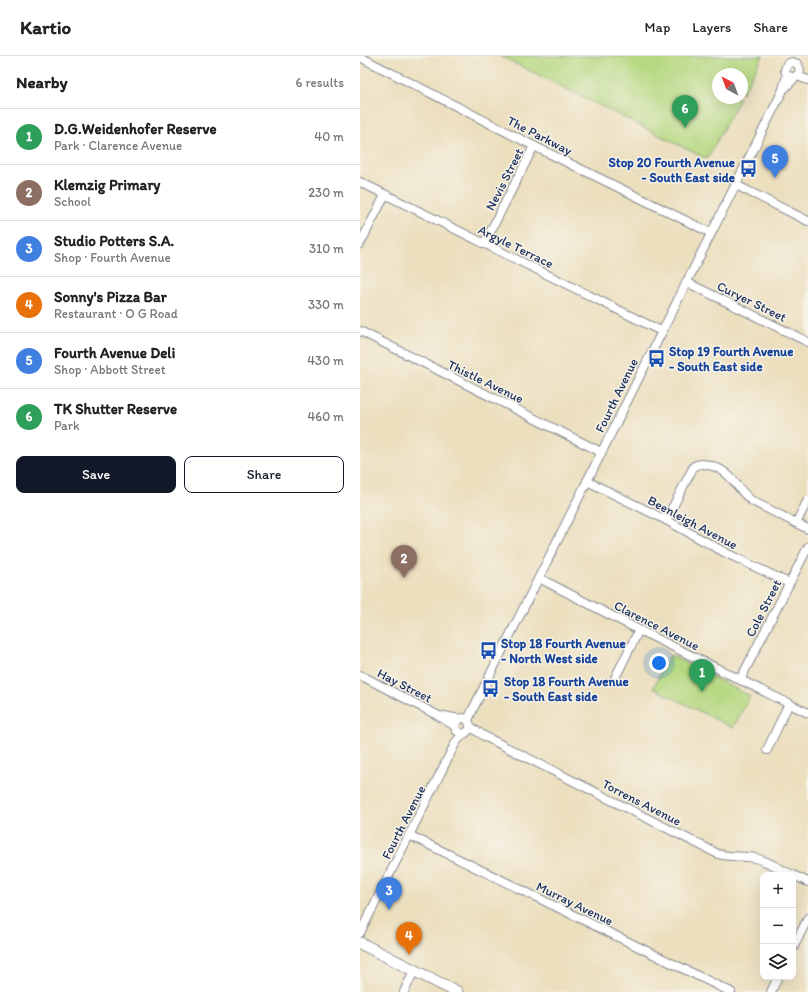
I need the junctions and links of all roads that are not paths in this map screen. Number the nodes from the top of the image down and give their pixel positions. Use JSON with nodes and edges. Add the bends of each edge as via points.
{"nodes":[{"id":1,"x":801,"y":56,"type":"edge"},
{"id":2,"x":360,"y":57,"type":"edge"},
{"id":3,"x":795,"y":69,"type":"edge"},
{"id":4,"x":808,"y":75,"type":"edge"},
{"id":5,"x":808,"y":80,"type":"edge"},
{"id":6,"x":534,"y":146,"type":"junction"},
{"id":7,"x":360,"y":182,"type":"edge"},
{"id":8,"x":736,"y":185,"type":"junction"},
{"id":9,"x":384,"y":195,"type":"junction"},
{"id":10,"x":808,"y":221,"type":"edge"},
{"id":11,"x":711,"y":233,"type":"junction"},
{"id":12,"x":360,"y":244,"type":"edge"},
{"id":13,"x":484,"y":244,"type":"junction"},
{"id":14,"x":686,"y":282,"type":"junction"},
{"id":15,"x":360,"y":331,"type":"edge"},
{"id":16,"x":661,"y":331,"type":"junction"},
{"id":17,"x":808,"y":342,"type":"edge"},
{"id":18,"x":601,"y":452,"type":"junction"},
{"id":19,"x":587,"y":481,"type":"junction"},
{"id":20,"x":808,"y":500,"type":"edge"},
{"id":21,"x":666,"y":520,"type":"junction"},
{"id":22,"x":796,"y":523,"type":"junction"},
{"id":23,"x":808,"y":530,"type":"edge"},
{"id":24,"x":808,"y":547,"type":"edge"},
{"id":25,"x":539,"y":578,"type":"junction"},
{"id":26,"x":789,"y":583,"type":"junction"},
{"id":27,"x":639,"y":630,"type":"junction"},
{"id":28,"x":360,"y":675,"type":"edge"},
{"id":29,"x":615,"y":678,"type":"dead end"},
{"id":30,"x":740,"y":680,"type":"junction"},
{"id":31,"x":789,"y":703,"type":"junction"},
{"id":32,"x":808,"y":713,"type":"edge"},
{"id":33,"x":463,"y":726,"type":"junction"},
{"id":34,"x":767,"y":750,"type":"dead end"},
{"id":35,"x":409,"y":835,"type":"junction"},
{"id":36,"x":786,"y":872,"type":"edge"},
{"id":37,"x":796,"y":876,"type":"edge"},
{"id":38,"x":808,"y":882,"type":"edge"},
{"id":39,"x":808,"y":918,"type":"edge"},
{"id":40,"x":360,"y":933,"type":"edge"},
{"id":41,"x":360,"y":943,"type":"edge"},
{"id":42,"x":795,"y":944,"type":"edge"},
{"id":43,"x":414,"y":971,"type":"junction"},
{"id":44,"x":777,"y":980,"type":"edge"},
{"id":45,"x":404,"y":992,"type":"edge"},
{"id":46,"x":457,"y":992,"type":"edge"},
{"id":47,"x":731,"y":992,"type":"edge"},
{"id":48,"x":771,"y":992,"type":"edge"}],
"edges":[{"from":1,"to":3,"type":"street","name":"Fourth Avenue"},
{"from":2,"to":6,"type":"street","name":"The Parkway"},
{"from":3,"to":4,"type":"street"},
{"from":3,"to":5,"type":"street"},
{"from":3,"to":8,"type":"street","name":"Fourth Avenue"},
{"from":6,"to":11,"type":"street","name":"The Parkway"},
{"from":6,"to":13,"type":"street","name":"Nevis Street"},
{"from":7,"to":9,"type":"street","name":"Argyle Terrace"},
{"from":8,"to":10,"type":"street"},
{"from":8,"to":11,"type":"street","name":"Fourth Avenue"},
{"from":9,"to":12,"type":"street"},
{"from":9,"to":13,"type":"street","name":"Argyle Terrace"},
{"from":11,"to":14,"type":"street","name":"Fourth Avenue"},
{"from":13,"to":16,"type":"street","name":"Argyle Terrace"},
{"from":14,"to":16,"type":"street","name":"Fourth Avenue"},
{"from":14,"to":17,"type":"street","name":"Curyer Street"},
{"from":15,"to":18,"type":"street","name":"Thistle Avenue"},
{"from":16,"to":18,"type":"street","name":"Fourth Avenue"},
{"from":18,"to":19,"type":"street","name":"Fourth Avenue"},
{"from":19,"to":21,"type":"street","name":"Beenleigh Avenue"},
{"from":19,"to":25,"type":"street","name":"Fourth Avenue"},
{"from":20,"to":22,"type":"street"},
{"from":21,"to":22,"type":"street","via":[[694,466],[699,463],[725,472],[752,501]]},
{"from":21,"to":26,"type":"street","name":"Beenleigh Avenue","via":[[726,553]]},
{"from":22,"to":23,"type":"street"},
{"from":24,"to":26,"type":"street","name":"Cole Street"},
{"from":25,"to":27,"type":"street","name":"Clarence Avenue"},
{"from":25,"to":33,"type":"street","name":"Fourth Avenue"},
{"from":26,"to":30,"type":"street","name":"Cole Street"},
{"from":27,"to":29,"type":"street"},
{"from":27,"to":30,"type":"street","name":"Clarence Avenue"},
{"from":28,"to":33,"type":"street","name":"Hay Street"},
{"from":30,"to":31,"type":"street","name":"Clarence Avenue"},
{"from":31,"to":32,"type":"street","name":"Clarence Avenue"},
{"from":31,"to":34,"type":"street"},
{"from":33,"to":35,"type":"street","name":"Fourth Avenue"},
{"from":33,"to":36,"type":"street","name":"Torrens Avenue","via":[[718,854],[727,857],[756,858]]},
{"from":35,"to":40,"type":"street","name":"Fourth Avenue"},
{"from":35,"to":47,"type":"street","name":"Murray Avenue"},
{"from":37,"to":38,"type":"street","name":"Torrens Avenue"},
{"from":39,"to":42,"type":"street"},
{"from":41,"to":43,"type":"main road"},
{"from":43,"to":45,"type":"street"},
{"from":43,"to":46,"type":"main road"},
{"from":44,"to":48,"type":"street"}]}
